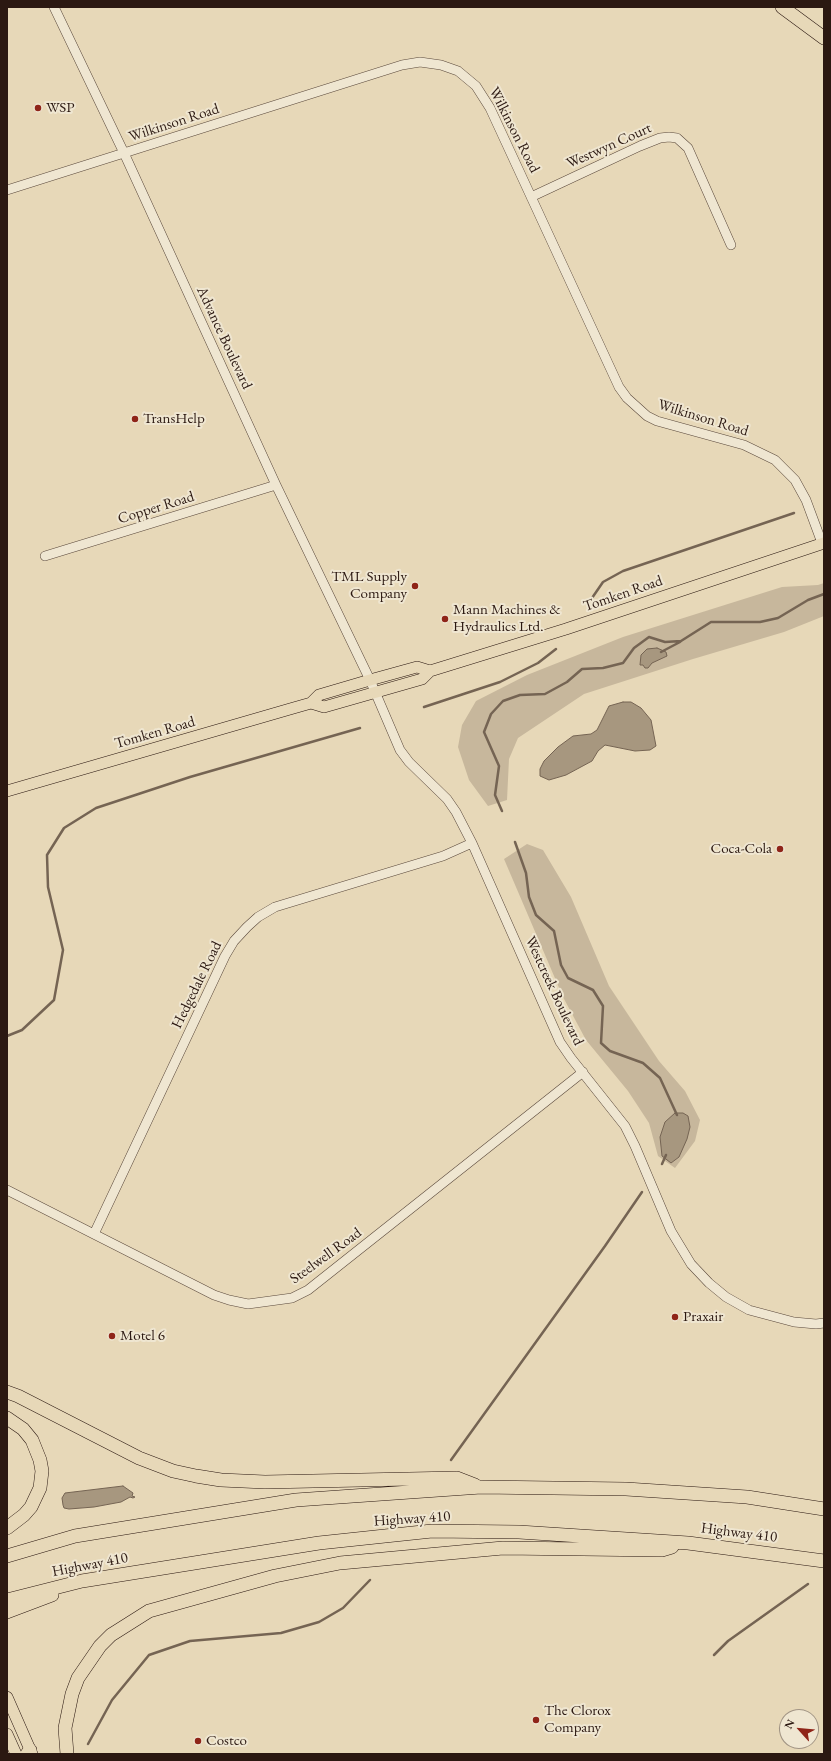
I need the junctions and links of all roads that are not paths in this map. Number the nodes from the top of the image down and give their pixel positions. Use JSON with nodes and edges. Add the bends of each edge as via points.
{"nodes":[{"id":1,"x":54,"y":7,"type":"edge"},
{"id":2,"x":782,"y":7,"type":"edge"},
{"id":3,"x":824,"y":38,"type":"edge"},
{"id":4,"x":124,"y":154,"type":"junction"},
{"id":5,"x":7,"y":190,"type":"edge"},
{"id":6,"x":531,"y":197,"type":"junction"},
{"id":7,"x":731,"y":245,"type":"dead end"},
{"id":8,"x":276,"y":485,"type":"junction"},
{"id":9,"x":823,"y":543,"type":"edge"},
{"id":10,"x":45,"y":556,"type":"dead end"},
{"id":11,"x":430,"y":671,"type":"junction"},
{"id":12,"x":370,"y":680,"type":"junction"},
{"id":13,"x":376,"y":692,"type":"junction"},
{"id":14,"x":311,"y":703,"type":"junction"},
{"id":15,"x":7,"y":791,"type":"edge"},
{"id":16,"x":472,"y":843,"type":"junction"},
{"id":17,"x":583,"y":1072,"type":"junction"},
{"id":18,"x":7,"y":1190,"type":"edge"},
{"id":19,"x":94,"y":1234,"type":"junction"},
{"id":20,"x":824,"y":1323,"type":"edge"},
{"id":21,"x":7,"y":1392,"type":"edge"},
{"id":22,"x":7,"y":1418,"type":"edge"},
{"id":23,"x":481,"y":1487,"type":"junction"},
{"id":24,"x":824,"y":1509,"type":"edge"},
{"id":25,"x":7,"y":1528,"type":"edge"},
{"id":26,"x":688,"y":1543,"type":"junction"},
{"id":27,"x":7,"y":1556,"type":"edge"},
{"id":28,"x":824,"y":1561,"type":"edge"},
{"id":29,"x":82,"y":1581,"type":"junction"},
{"id":30,"x":7,"y":1600,"type":"edge"},
{"id":31,"x":7,"y":1612,"type":"edge"},
{"id":32,"x":7,"y":1697,"type":"edge"},
{"id":33,"x":7,"y":1734,"type":"edge"},
{"id":34,"x":30,"y":1753,"type":"edge"},
{"id":35,"x":16,"y":1754,"type":"edge"},
{"id":36,"x":67,"y":1754,"type":"edge"}],
"edges":[{"from":1,"to":4,"type":"street","name":"Advance Boulevard"},
{"from":2,"to":3,"type":"highway"},
{"from":4,"to":5,"type":"street","name":"Wilkinson Road"},
{"from":4,"to":6,"type":"street","name":"Wilkinson Road","via":[[402,65],[420,62],[458,71],[476,86],[490,108]]},
{"from":4,"to":8,"type":"street","name":"Advance Boulevard"},
{"from":6,"to":7,"type":"street","name":"Westwyn Court","via":[[640,146],[660,138],[677,138],[688,148]]},
{"from":6,"to":9,"type":"street","name":"Wilkinson Road","via":[[619,387],[627,398],[647,416],[657,421],[744,445],[775,460],[796,480]]},
{"from":8,"to":10,"type":"street","name":"Copper Road"},
{"from":8,"to":12,"type":"street","name":"Advance Boulevard"},
{"from":9,"to":11,"type":"main road","name":"Tomken Road","via":[[566,629]]},
{"from":11,"to":12,"type":"main road","name":"Tomken Road","via":[[418,667]]},
{"from":11,"to":13,"type":"main road","name":"Tomken Road","via":[[422,679]]},
{"from":12,"to":13,"type":"street","name":"Westcreek Boulevard"},
{"from":12,"to":14,"type":"main road","name":"Tomken Road","via":[[318,695]]},
{"from":13,"to":14,"type":"main road","name":"Tomken Road","via":[[324,707]]},
{"from":13,"to":16,"type":"street","name":"Westcreek Boulevard","via":[[400,750],[408,762],[447,799]]},
{"from":14,"to":15,"type":"main road","name":"Tomken Road"},
{"from":16,"to":17,"type":"street","name":"Westcreek Boulevard","via":[[560,1042]]},
{"from":16,"to":19,"type":"street","name":"Hedgedale Road","via":[[443,856],[275,907],[247,927],[225,956]]},
{"from":17,"to":19,"type":"street","name":"Steelwell Road","via":[[319,1282],[292,1298],[248,1304],[229,1300]]},
{"from":17,"to":20,"type":"street","name":"Westcreek Boulevard","via":[[624,1126],[671,1231],[692,1264],[709,1283],[748,1310],[794,1322]]},
{"from":18,"to":19,"type":"street","name":"Steelwell Road"},
{"from":21,"to":23,"type":"highway","via":[[145,1460],[196,1476],[265,1482],[457,1478]]},
{"from":22,"to":25,"type":"highway","via":[[23,1428],[32,1440],[42,1471],[40,1488],[31,1507]]},
{"from":23,"to":24,"type":"highway","name":"Highway 410","via":[[626,1489],[725,1495]]},
{"from":23,"to":27,"type":"highway","name":"Highway 410","via":[[296,1500],[75,1536]]},
{"from":26,"to":28,"type":"highway","name":"Highway 410"},
{"from":26,"to":29,"type":"highway","name":"Highway 410","via":[[519,1532],[432,1531],[319,1543]]},
{"from":26,"to":36,"type":"highway","via":[[662,1550],[503,1548],[340,1563],[275,1576],[149,1611],[111,1635],[100,1646],[78,1678],[64,1728]]},
{"from":29,"to":30,"type":"highway","name":"Highway 410"},
{"from":29,"to":31,"type":"highway","via":[[39,1601]]},
{"from":32,"to":34,"type":"main road"},
{"from":33,"to":35,"type":"main road"}]}
